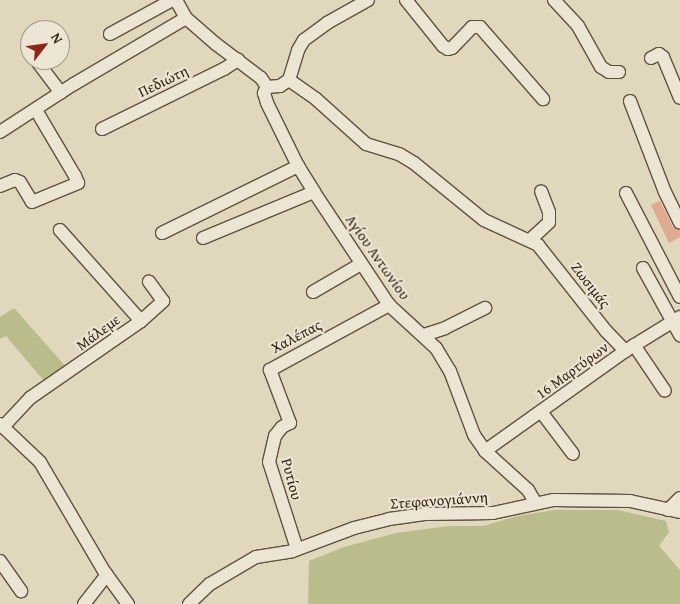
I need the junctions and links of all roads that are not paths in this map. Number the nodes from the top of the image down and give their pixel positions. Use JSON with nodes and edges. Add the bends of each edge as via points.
{"nodes":[{"id":1,"x":172,"y":0,"type":"edge"},
{"id":2,"x":176,"y":0,"type":"edge"},
{"id":3,"x":368,"y":0,"type":"edge"},
{"id":4,"x":406,"y":0,"type":"edge"},
{"id":5,"x":554,"y":0,"type":"edge"},
{"id":6,"x":186,"y":18,"type":"junction"},
{"id":7,"x":110,"y":34,"type":"dead end"},
{"id":8,"x":650,"y":58,"type":"dead end"},
{"id":9,"x":238,"y":60,"type":"junction"},
{"id":10,"x":44,"y":70,"type":"edge"},
{"id":11,"x":619,"y":72,"type":"dead end"},
{"id":12,"x":289,"y":80,"type":"junction"},
{"id":13,"x":267,"y":87,"type":"junction"},
{"id":14,"x":61,"y":93,"type":"junction"},
{"id":15,"x":680,"y":98,"type":"edge"},
{"id":16,"x":544,"y":99,"type":"dead end"},
{"id":17,"x":630,"y":101,"type":"dead end"},
{"id":18,"x":36,"y":110,"type":"junction"},
{"id":19,"x":102,"y":129,"type":"dead end"},
{"id":20,"x":0,"y":132,"type":"edge"},
{"id":21,"x":298,"y":166,"type":"junction"},
{"id":22,"x":0,"y":186,"type":"edge"},
{"id":23,"x":541,"y":191,"type":"dead end"},
{"id":24,"x":314,"y":192,"type":"junction"},
{"id":25,"x":626,"y":193,"type":"dead end"},
{"id":26,"x":680,"y":223,"type":"edge"},
{"id":27,"x":60,"y":230,"type":"dead end"},
{"id":28,"x":162,"y":233,"type":"dead end"},
{"id":29,"x":203,"y":238,"type":"dead end"},
{"id":30,"x":530,"y":240,"type":"junction"},
{"id":31,"x":361,"y":264,"type":"junction"},
{"id":32,"x":643,"y":268,"type":"dead end"},
{"id":33,"x":150,"y":282,"type":"dead end"},
{"id":34,"x":313,"y":292,"type":"dead end"},
{"id":35,"x":680,"y":297,"type":"edge"},
{"id":36,"x":389,"y":306,"type":"junction"},
{"id":37,"x":485,"y":308,"type":"dead end"},
{"id":38,"x":676,"y":320,"type":"edge"},
{"id":39,"x":142,"y":321,"type":"junction"},
{"id":40,"x":424,"y":335,"type":"junction"},
{"id":41,"x":680,"y":335,"type":"edge"},
{"id":42,"x":630,"y":348,"type":"junction"},
{"id":43,"x":665,"y":391,"type":"dead end"},
{"id":44,"x":542,"y":412,"type":"junction"},
{"id":45,"x":290,"y":423,"type":"joint"},
{"id":46,"x":1,"y":425,"type":"edge"},
{"id":47,"x":484,"y":451,"type":"junction"},
{"id":48,"x":573,"y":454,"type":"dead end"},
{"id":49,"x":680,"y":498,"type":"edge"},
{"id":50,"x":535,"y":502,"type":"junction"},
{"id":51,"x":674,"y":511,"type":"edge"},
{"id":52,"x":297,"y":550,"type":"junction"},
{"id":53,"x":0,"y":561,"type":"edge"},
{"id":54,"x":107,"y":575,"type":"junction"},
{"id":55,"x":20,"y":591,"type":"dead end"},
{"id":56,"x":84,"y":604,"type":"edge"},
{"id":57,"x":128,"y":604,"type":"edge"},
{"id":58,"x":189,"y":604,"type":"edge"}],
"edges":[{"from":1,"to":7,"type":"street"},
{"from":2,"to":6,"type":"street"},
{"from":3,"to":12,"type":"street","via":[[303,41]]},
{"from":4,"to":16,"type":"street","via":[[448,49],[472,27],[480,27]]},
{"from":5,"to":11,"type":"street","via":[[578,26],[602,67],[610,72]]},
{"from":6,"to":9,"type":"street"},
{"from":6,"to":14,"type":"street"},
{"from":8,"to":15,"type":"street","via":[[659,54],[663,57]]},
{"from":9,"to":13,"type":"street"},
{"from":9,"to":19,"type":"street","name":"Πεδιώτη"},
{"from":10,"to":14,"type":"street"},
{"from":12,"to":13,"type":"street","via":[[280,86]]},
{"from":12,"to":30,"type":"street","name":"Ζωσιμάς","via":[[316,99],[366,144],[399,154],[484,220]]},
{"from":13,"to":21,"type":"street","name":"Αγίου Αντωνίου","via":[[264,93],[267,103]]},
{"from":14,"to":18,"type":"street"},
{"from":17,"to":26,"type":"street"},
{"from":18,"to":20,"type":"street"},
{"from":18,"to":22,"type":"street","via":[[78,181],[75,186],[32,202],[20,182],[15,180]]},
{"from":21,"to":24,"type":"street","name":"Αγίου Αντωνίου"},
{"from":21,"to":28,"type":"street"},
{"from":23,"to":30,"type":"street","via":[[549,222]]},
{"from":24,"to":29,"type":"street"},
{"from":24,"to":31,"type":"street","name":"Αγίου Αντωνίου"},
{"from":25,"to":35,"type":"street"},
{"from":27,"to":39,"type":"street","name":"Μάλεμε"},
{"from":30,"to":42,"type":"street","name":"Ζωσιμάς","via":[[543,249],[606,331]]},
{"from":31,"to":34,"type":"street"},
{"from":31,"to":36,"type":"street","name":"Αγίου Αντωνίου"},
{"from":32,"to":38,"type":"street"},
{"from":33,"to":39,"type":"street","via":[[163,301]]},
{"from":36,"to":40,"type":"street","name":"Αγίου Αντωνίου"},
{"from":36,"to":45,"type":"street","name":"Χαλέπας","via":[[270,370]]},
{"from":37,"to":40,"type":"street"},
{"from":38,"to":41,"type":"street"},
{"from":38,"to":42,"type":"street","name":"16 Μαρτύρων"},
{"from":39,"to":46,"type":"street","name":"Μάλεμε","via":[[30,398]]},
{"from":40,"to":47,"type":"street","name":"Αγίου Αντωνίου","via":[[447,366],[471,430]]},
{"from":42,"to":43,"type":"street","name":"Ζωσιμάς"},
{"from":42,"to":44,"type":"street","name":"16 Μαρτύρων"},
{"from":44,"to":47,"type":"street","name":"16 Μαρτύρων"},
{"from":44,"to":48,"type":"street"},
{"from":45,"to":52,"type":"street","name":"Ρυτίου","via":[[275,436],[269,462]]},
{"from":46,"to":54,"type":"street","via":[[44,468]]},
{"from":47,"to":50,"type":"street","name":"Αγίου Αντωνίου","via":[[528,490]]},
{"from":49,"to":51,"type":"street"},
{"from":50,"to":51,"type":"street","name":"Στεφανογιάννη","via":[[622,500]]},
{"from":50,"to":52,"type":"street","name":"Στεφανογιάννη","via":[[493,512],[440,513],[389,519],[354,528]]},
{"from":52,"to":58,"type":"street","name":"Στεφανογιάννη","via":[[256,557],[210,584]]},
{"from":53,"to":55,"type":"street"},
{"from":54,"to":56,"type":"street"},
{"from":54,"to":57,"type":"street"}]}
